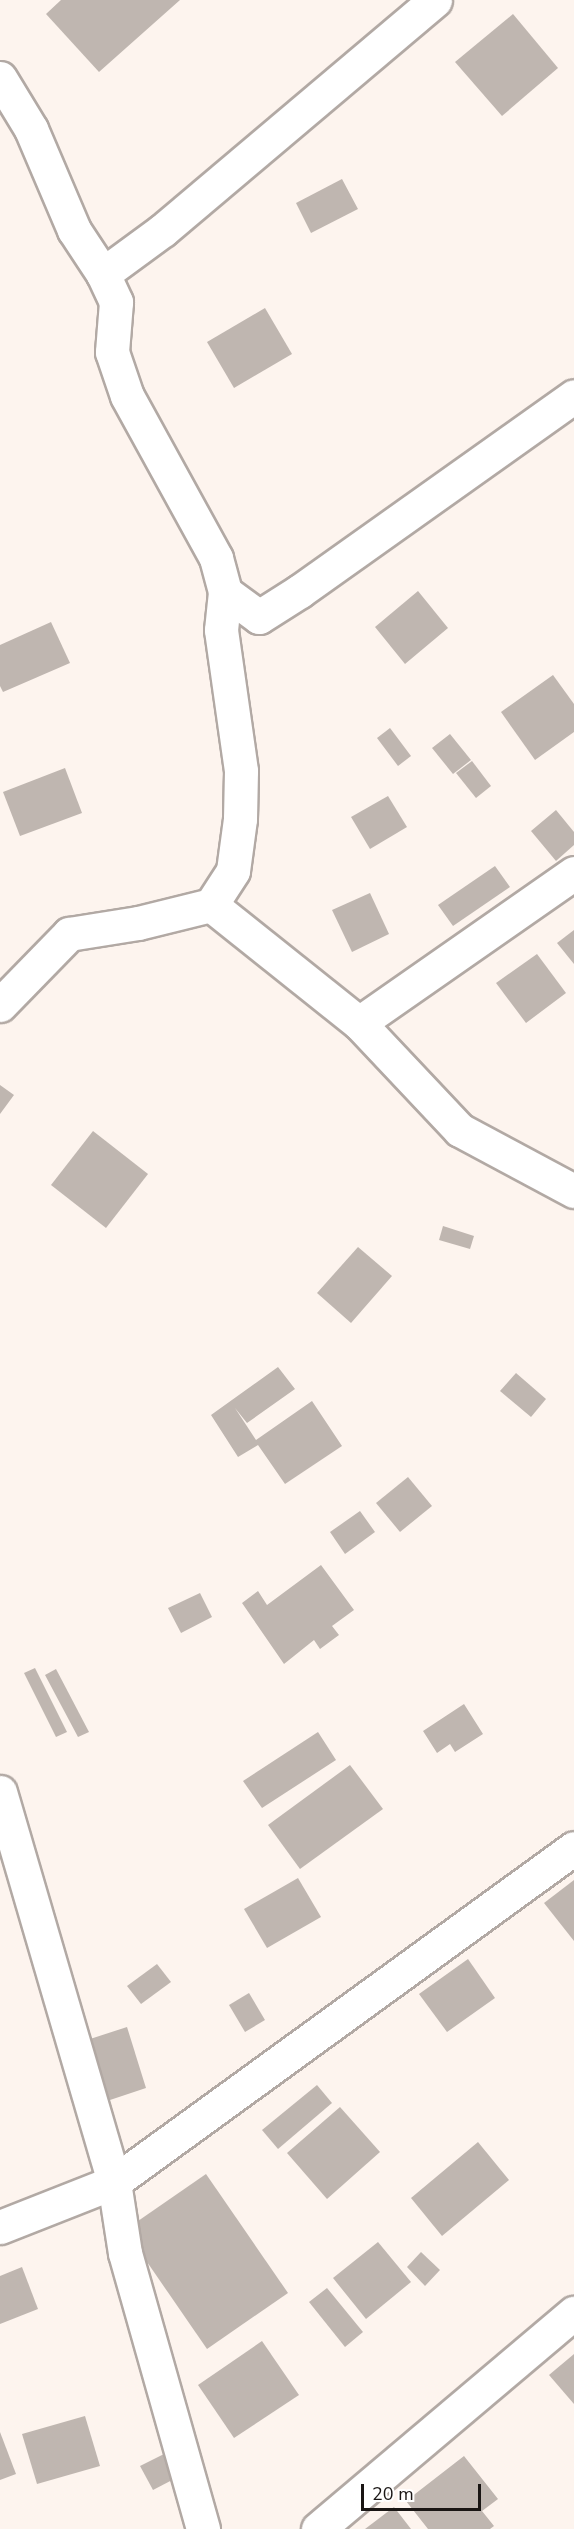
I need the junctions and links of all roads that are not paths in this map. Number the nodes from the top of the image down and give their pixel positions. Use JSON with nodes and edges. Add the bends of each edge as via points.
{"nodes":[{"id":1,"x":435,"y":0,"type":"edge"},
{"id":2,"x":0,"y":78,"type":"edge"},
{"id":3,"x":103,"y":274,"type":"junction"},
{"id":4,"x":574,"y":396,"type":"edge"},
{"id":5,"x":225,"y":592,"type":"junction"},
{"id":6,"x":574,"y":873,"type":"edge"},
{"id":7,"x":211,"y":905,"type":"junction"},
{"id":8,"x":0,"y":1005,"type":"edge"},
{"id":9,"x":359,"y":1023,"type":"junction"},
{"id":10,"x":574,"y":1191,"type":"edge"},
{"id":11,"x":0,"y":1792,"type":"edge"},
{"id":12,"x":574,"y":1848,"type":"edge"},
{"id":13,"x":114,"y":2182,"type":"junction"},
{"id":14,"x":0,"y":2227,"type":"edge"},
{"id":15,"x":574,"y":2313,"type":"edge"},
{"id":16,"x":203,"y":2529,"type":"edge"},
{"id":17,"x":318,"y":2529,"type":"edge"}],
"edges":[{"from":1,"to":3,"type":"street","via":[[164,230]]},
{"from":2,"to":3,"type":"street","via":[[31,129],[74,230]]},
{"from":3,"to":5,"type":"street","via":[[116,302],[112,352],[127,396],[168,476],[201,527],[216,558]]},
{"from":4,"to":5,"type":"street","via":[[320,578],[259,617]]},
{"from":5,"to":7,"type":"street","via":[[221,630],[241,771],[240,819],[233,871]]},
{"from":6,"to":9,"type":"street"},
{"from":7,"to":8,"type":"street","via":[[138,923],[69,934]]},
{"from":7,"to":9,"type":"street"},
{"from":9,"to":10,"type":"street","via":[[460,1130]]},
{"from":11,"to":13,"type":"street"},
{"from":12,"to":13,"type":"street"},
{"from":13,"to":14,"type":"street"},
{"from":13,"to":16,"type":"street","via":[[125,2253]]},
{"from":15,"to":17,"type":"street"}]}
